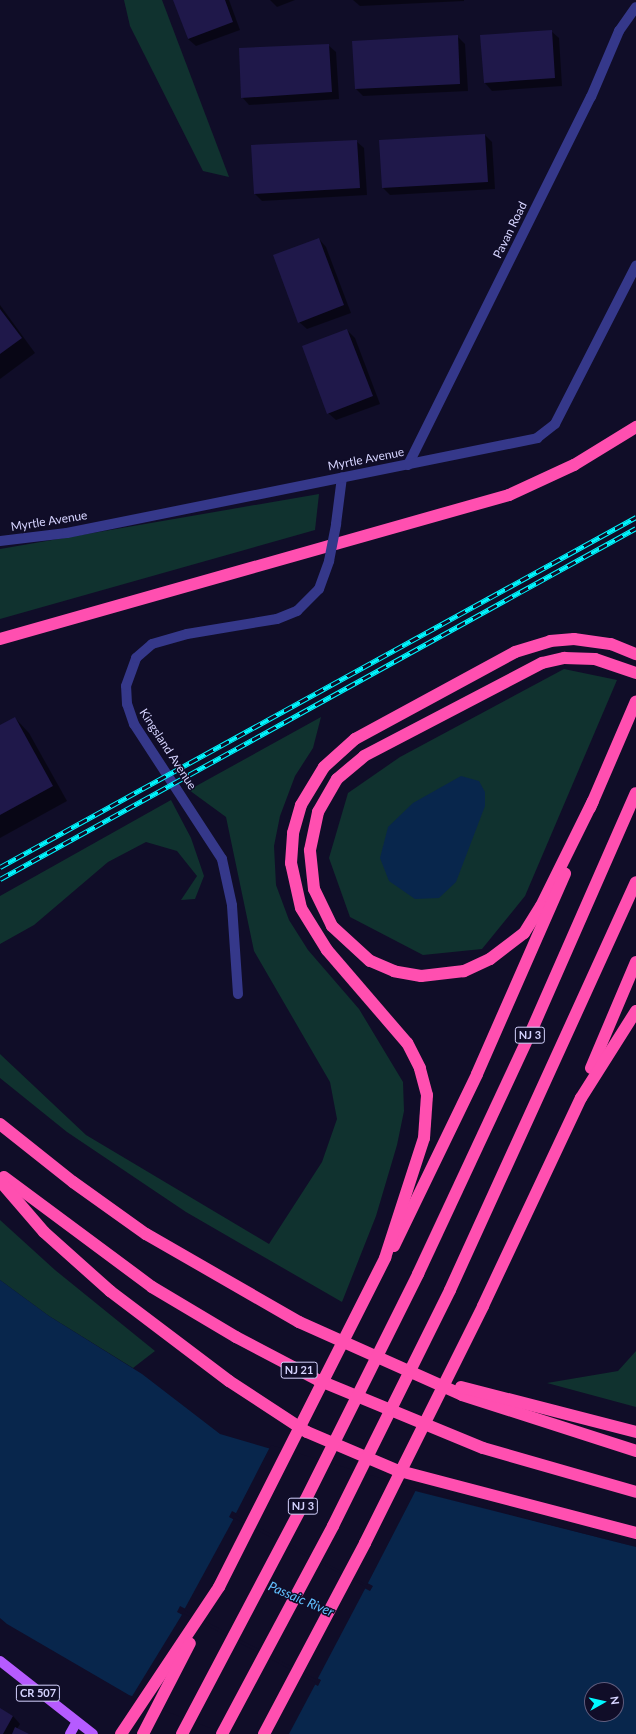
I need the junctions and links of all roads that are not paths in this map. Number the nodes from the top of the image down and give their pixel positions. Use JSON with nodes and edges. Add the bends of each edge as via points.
{"nodes":[{"id":1,"x":636,"y":7,"type":"edge"},
{"id":2,"x":636,"y":266,"type":"edge"},
{"id":3,"x":636,"y":427,"type":"edge"},
{"id":4,"x":408,"y":465,"type":"junction"},
{"id":5,"x":342,"y":478,"type":"junction"},
{"id":6,"x":1,"y":541,"type":"edge"},
{"id":7,"x":0,"y":639,"type":"edge"},
{"id":8,"x":636,"y":654,"type":"edge"},
{"id":9,"x":636,"y":673,"type":"edge"},
{"id":10,"x":635,"y":704,"type":"edge"},
{"id":11,"x":636,"y":793,"type":"edge"},
{"id":12,"x":593,"y":801,"type":"junction"},
{"id":13,"x":636,"y":882,"type":"edge"},
{"id":14,"x":636,"y":962,"type":"edge"},
{"id":15,"x":238,"y":994,"type":"dead end"},
{"id":16,"x":636,"y":1011,"type":"edge"},
{"id":17,"x":0,"y":1124,"type":"edge"},
{"id":18,"x":567,"y":1126,"type":"junction"},
{"id":19,"x":0,"y":1174,"type":"edge"},
{"id":20,"x":0,"y":1181,"type":"edge"},
{"id":21,"x":385,"y":1258,"type":"junction"},
{"id":22,"x":411,"y":1374,"type":"junction"},
{"id":23,"x":636,"y":1432,"type":"edge"},
{"id":24,"x":636,"y":1451,"type":"edge"},
{"id":25,"x":636,"y":1492,"type":"edge"},
{"id":26,"x":636,"y":1533,"type":"edge"},
{"id":27,"x":219,"y":1587,"type":"junction"},
{"id":28,"x":0,"y":1661,"type":"edge"},
{"id":29,"x":76,"y":1724,"type":"junction"},
{"id":30,"x":70,"y":1734,"type":"edge"},
{"id":31,"x":93,"y":1734,"type":"edge"},
{"id":32,"x":121,"y":1734,"type":"edge"},
{"id":33,"x":142,"y":1734,"type":"edge"},
{"id":34,"x":182,"y":1734,"type":"edge"},
{"id":35,"x":222,"y":1734,"type":"edge"},
{"id":36,"x":264,"y":1734,"type":"edge"}],
"edges":[{"from":1,"to":4,"type":"street","name":"Pavan Road","via":[[619,31],[591,97]]},
{"from":2,"to":4,"type":"street","name":"Myrtle Avenue","via":[[555,424],[546,433],[517,444]]},
{"from":3,"to":7,"type":"highway","via":[[574,465],[510,495]]},
{"from":4,"to":5,"type":"street","name":"Myrtle Avenue"},
{"from":5,"to":6,"type":"street","name":"Myrtle Avenue","via":[[68,533]]},
{"from":5,"to":15,"type":"street","name":"Kingsland Avenue","bridge":true,"via":[[330,561],[319,590],[297,611],[277,619],[163,640],[136,658],[127,680],[127,704],[134,724],[222,859],[230,894]]},
{"from":8,"to":21,"type":"highway","via":[[611,644],[574,639],[550,641],[515,652],[355,739],[324,766],[301,805],[293,833],[291,863],[301,908],[327,950],[407,1043],[420,1068],[427,1095],[424,1138]]},
{"from":9,"to":12,"type":"highway","via":[[595,659],[564,658],[542,663],[364,756],[337,779],[318,812],[310,850],[314,889],[336,932],[370,961],[394,971],[420,976],[464,971],[490,959],[524,932]]},
{"from":10,"to":12,"type":"highway"},
{"from":11,"to":34,"type":"highway","number":"NJ 3","bridge":true,"via":[[530,1034],[418,1274],[305,1501]]},
{"from":12,"to":21,"type":"highway","via":[[523,973],[401,1236]]},
{"from":13,"to":35,"type":"highway","number":"NJ 3","bridge":true,"via":[[450,1290],[332,1526]]},
{"from":14,"to":18,"type":"highway"},
{"from":16,"to":18,"type":"highway","via":[[605,1056]]},
{"from":17,"to":22,"type":"highway","via":[[97,1201],[197,1266],[299,1322]]},
{"from":18,"to":36,"type":"highway","bridge":true,"via":[[483,1306],[365,1543]]},
{"from":19,"to":25,"type":"highway","number":"NJ 21","via":[[146,1283],[297,1369],[454,1437],[539,1466]]},
{"from":20,"to":26,"type":"highway","bridge":true,"via":[[50,1237],[110,1291],[229,1381],[307,1432],[396,1470]]},
{"from":21,"to":27,"type":"highway","bridge":true},
{"from":22,"to":23,"type":"highway"},
{"from":22,"to":24,"type":"highway","via":[[519,1416]]},
{"from":27,"to":32,"type":"highway"},
{"from":27,"to":33,"type":"highway"},
{"from":28,"to":29,"type":"main road","number":"CR 507"},
{"from":29,"to":30,"type":"main road"},
{"from":29,"to":31,"type":"main road","number":"CR 507"}]}
